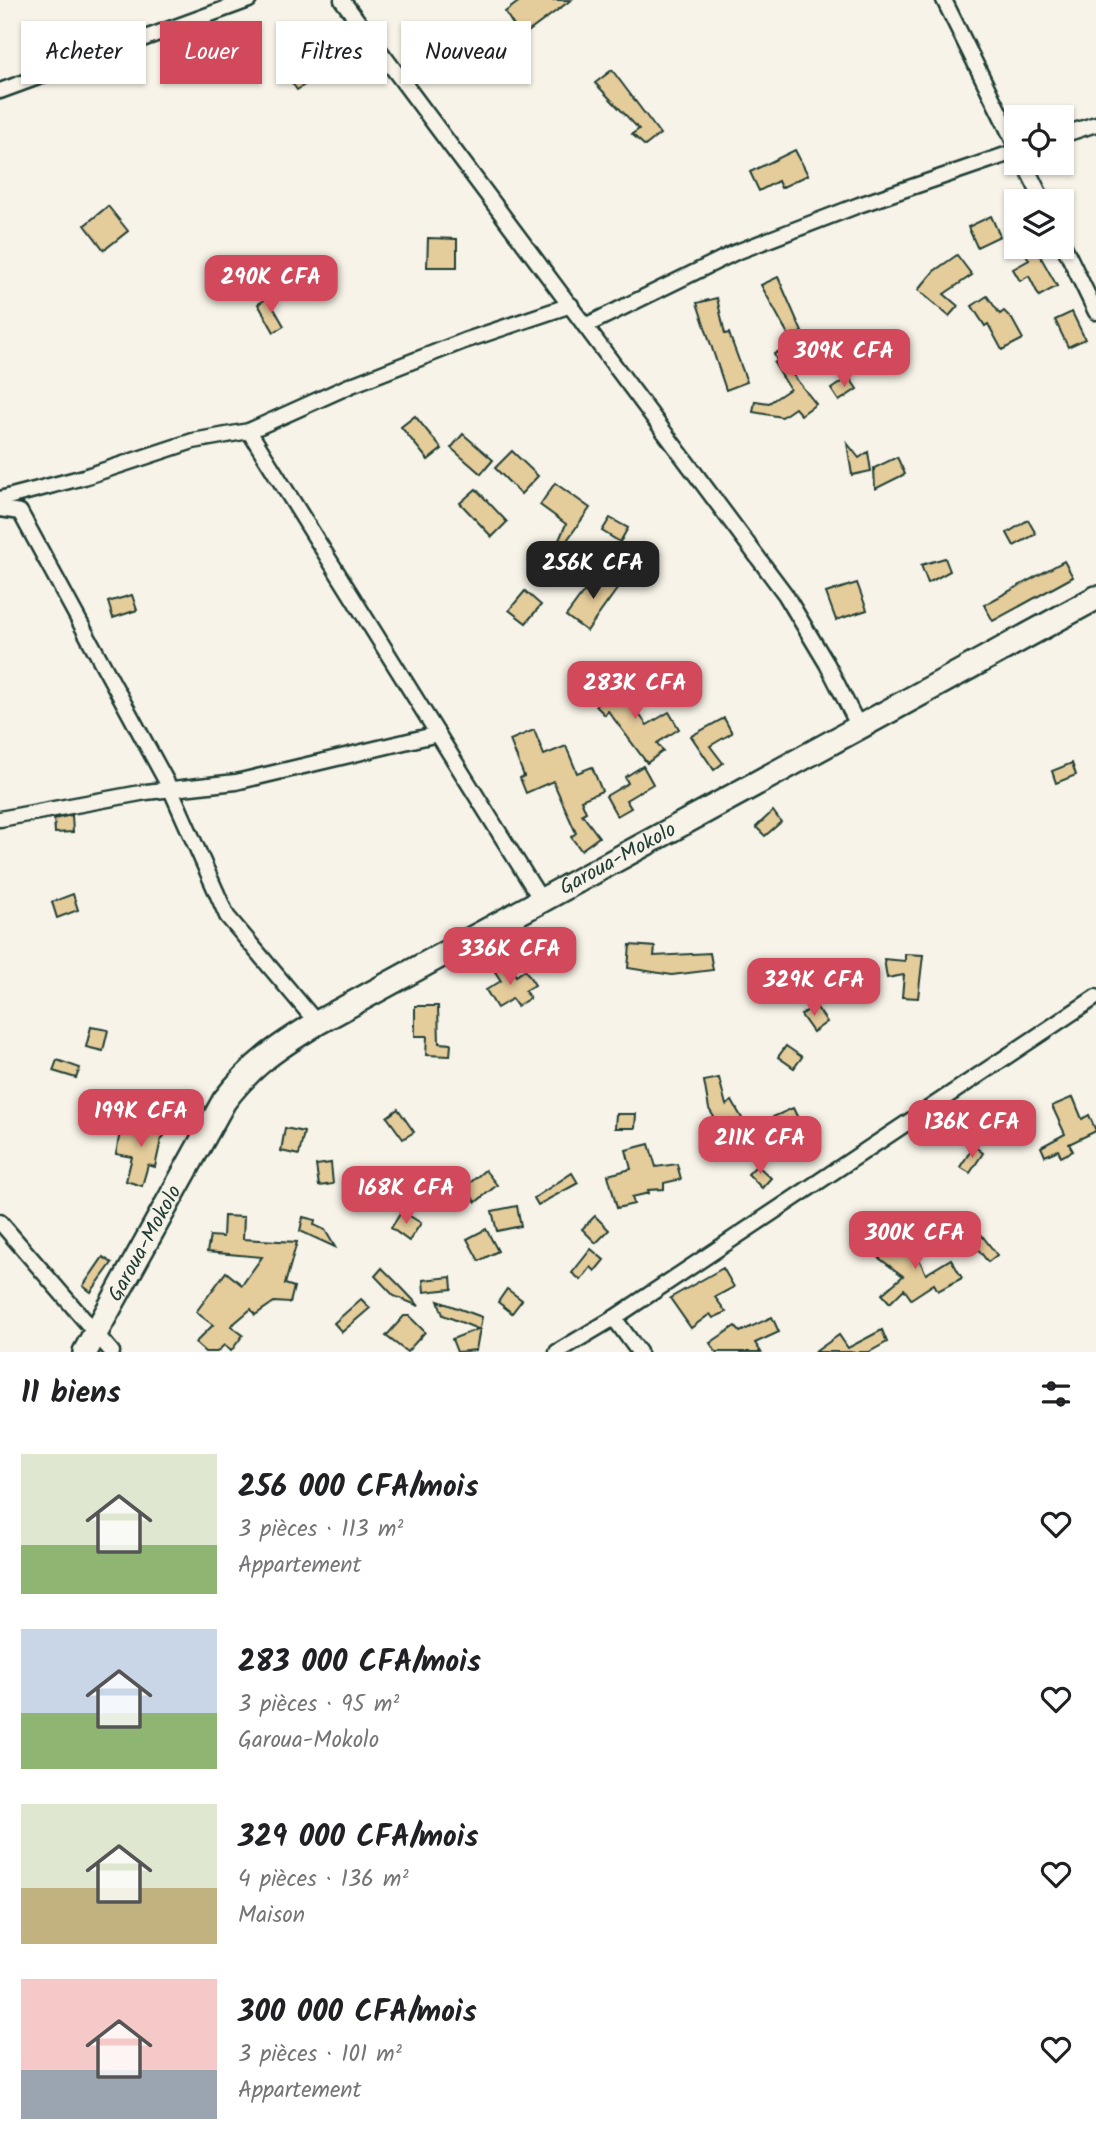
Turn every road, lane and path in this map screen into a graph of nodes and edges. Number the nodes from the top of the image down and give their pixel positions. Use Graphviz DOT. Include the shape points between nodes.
graph roads {
  1 [pos="248,0"];
  2 [pos="342,0"];
  3 [pos="944,0"];
  4 [pos="0,91"];
  5 [pos="1004,122"];
  6 [pos="1096,124"];
  7 [pos="1074,131"];
  8 [pos="1004,154"];
  9 [pos="1070,259"];
  10 [pos="572,305"];
  11 [pos="1096,312"];
  12 [pos="585,326"];
  13 [pos="249,431"];
  14 [pos="0,499"];
  15 [pos="0,509"];
  16 [pos="1096,598"];
  17 [pos="859,727"];
  18 [pos="439,734"];
  19 [pos="171,790"];
  20 [pos="0,819"];
  21 [pos="543,903"];
  22 [pos="1096,997"];
  23 [pos="317,1023"];
  24 [pos="0,1222"];
  25 [pos="614,1318"];
  26 [pos="90,1343"];
  27 [pos="112,1352"];
  28 [pos="557,1352"];
  29 [pos="639,1352"];
  1 -- 4 [label="street"];
  2 -- 10 [label="street"];
  3 -- 5 [label="street"];
  6 -- 7 [label="street"];
  8 -- 12 [label="street" via="734,253"];
  9 -- 11 [label="street"];
  10 -- 12 [label="street"];
  10 -- 13 [label="street" via="464,341"];
  12 -- 17 [label="street" via="785,594"];
  13 -- 14 [label="street" via="194,441"];
  13 -- 18 [label="street"];
  15 -- 19 [label="street" via="20,512"];
  16 -- 17 [label="main road, Garoua-Mokolo"];
  17 -- 21 [label="main road, Garoua-Mokolo"];
  18 -- 19 [label="street" via="249,779"];
  18 -- 21 [label="street"];
  19 -- 20 [label="street"];
  19 -- 23 [label="street" via="227,916"];
  21 -- 23 [label="main road, Garoua-Mokolo"];
  22 -- 25 [label="street"];
  23 -- 26 [label="main road, Garoua-Mokolo" via="256,1063 224,1101"];
  24 -- 26 [label="street"];
  25 -- 28 [label="street"];
  25 -- 29 [label="street"];
  26 -- 27 [label="street"];
}
